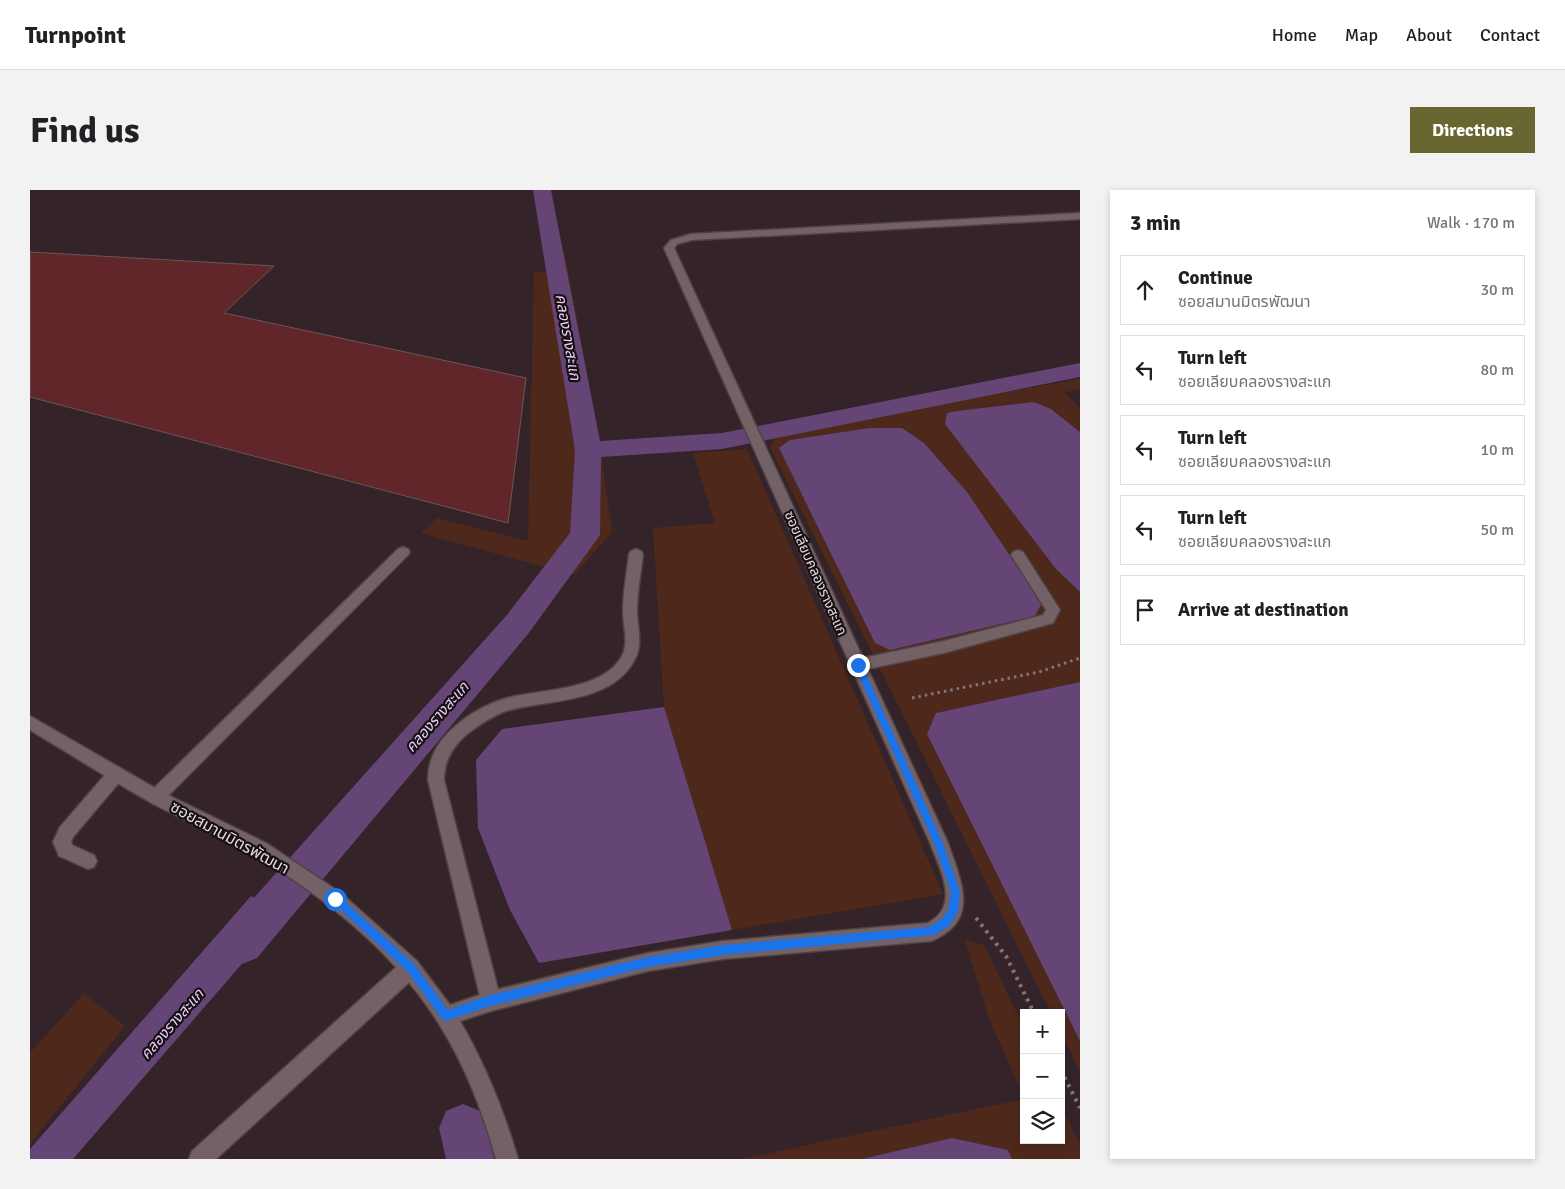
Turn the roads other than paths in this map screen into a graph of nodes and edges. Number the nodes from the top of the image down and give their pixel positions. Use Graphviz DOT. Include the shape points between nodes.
graph roads {
  1 [pos="1080,216"];
  2 [pos="403,552"];
  3 [pos="636,554"];
  4 [pos="1018,555"];
  5 [pos="858,665"];
  6 [pos="30,722"];
  7 [pos="116,774"];
  8 [pos="156,797"];
  9 [pos="88,861"];
  10 [pos="410,968"];
  11 [pos="490,1000"];
  12 [pos="446,1016"];
  13 [pos="200,1159"];
  14 [pos="507,1159"];
  1 -- 5 [label="street, ซอยเลียบคลองรางสะแก" via="691,237 674,242 669,248"];
  2 -- 8 [label="street"];
  3 -- 11 [label="street" via="630,613 632,643 629,657 623,665 602,683 506,704 481,714 452,738 440,757 436,780"];
  4 -- 5 [label="street" via="1053,610 1048,619 944,647"];
  5 -- 11 [label="street, ซอยเลียบคลองรางสะแก" via="939,843 956,892 954,909 946,923 931,932 723,950 648,962"];
  6 -- 7 [label="street, ซอยสมานมิตรพัฒนา"];
  7 -- 8 [label="street, ซอยสมานมิตรพัฒนา"];
  7 -- 9 [label="street" via="66,832 62,842 65,850"];
  8 -- 10 [label="street, ซอยสมานมิตรพัฒนา" via="260,849 335,899"];
  10 -- 12 [label="street, ซอยสมานมิตรพัฒนา"];
  10 -- 13 [label="street"];
  11 -- 12 [label="street"];
  12 -- 14 [label="street, ซอยสมานมิตรพัฒนา" via="466,1051 497,1122"];
}
